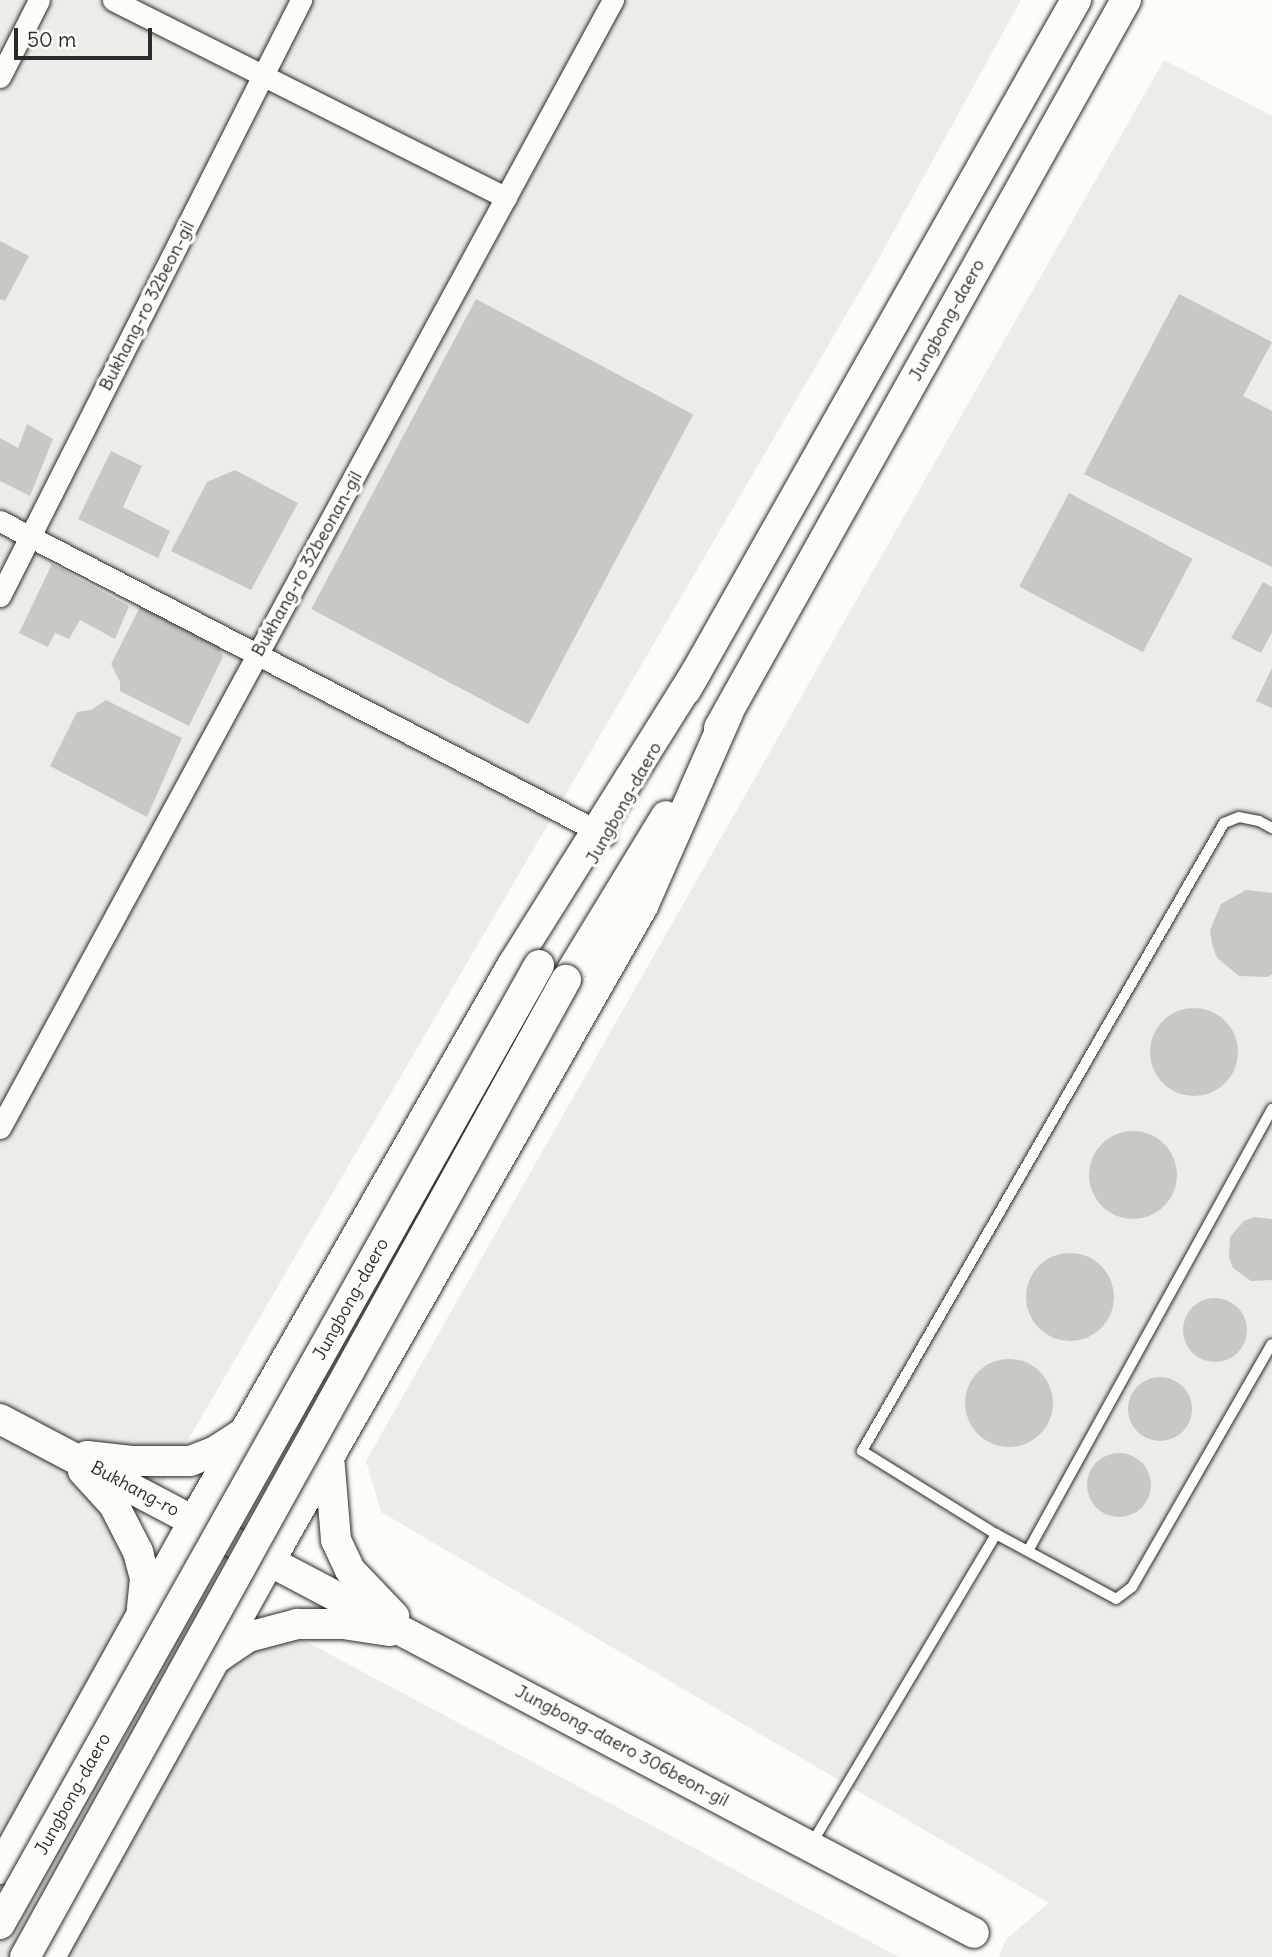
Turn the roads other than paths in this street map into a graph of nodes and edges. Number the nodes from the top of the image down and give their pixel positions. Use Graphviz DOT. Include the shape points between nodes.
graph roads {
  1 [pos="40,0"];
  2 [pos="113,0"];
  3 [pos="301,0"];
  4 [pos="613,0"];
  5 [pos="1076,0"];
  6 [pos="1126,0"];
  7 [pos="263,75"];
  8 [pos="0,77"];
  9 [pos="506,198"];
  10 [pos="0,521"];
  11 [pos="30,536"];
  12 [pos="0,596"];
  13 [pos="258,653"];
  14 [pos="728,713"];
  15 [pos="1272,828"];
  16 [pos="601,833"];
  17 [pos="1272,1109"];
  18 [pos="0,1128"];
  19 [pos="1272,1344"];
  20 [pos="0,1419"];
  21 [pos="245,1432"];
  22 [pos="66,1453"];
  23 [pos="329,1456"];
  24 [pos="194,1520"];
  25 [pos="996,1534"];
  26 [pos="1028,1551"];
  27 [pos="271,1559"];
  28 [pos="141,1616"];
  29 [pos="411,1634"];
  30 [pos="216,1658"];
  31 [pos="810,1846"];
  32 [pos="0,1869"];
  33 [pos="0,1924"];
  34 [pos="974,1933"];
  35 [pos="25,1957"];
  36 [pos="50,1957"];
  1 -- 8 [label="street"];
  2 -- 7 [label="street"];
  3 -- 7 [label="street, Bukhang-ro 32beon-gil"];
  4 -- 9 [label="street, Bukhang-ro 32beonan-gil"];
  5 -- 16 [label="main road, Jungbong-daero"];
  6 -- 14 [label="main road, Jungbong-daero"];
  7 -- 9 [label="street"];
  7 -- 11 [label="street, Bukhang-ro 32beon-gil"];
  9 -- 13 [label="street, Bukhang-ro 32beonan-gil"];
  10 -- 11 [label="street"];
  11 -- 12 [label="street, Bukhang-ro 32beon-gil"];
  11 -- 13 [label="street"];
  13 -- 16 [label="street"];
  13 -- 18 [label="street, Bukhang-ro 32beonan-gil"];
  14 -- 23 [label="main road, Jungbong-daero" via="643,906"];
  14 -- 35 [label="main road, Jungbong-daero, bridge" via="566,980"];
  15 -- 25 [label="lane" via="1239,817 1224,823 862,1451"];
  16 -- 21 [label="main road, Jungbong-daero" via="513,964"];
  16 -- 33 [label="main road, Jungbong-daero, bridge" via="538,965"];
  17 -- 26 [label="lane"];
  19 -- 26 [label="lane" via="1132,1587 1116,1599"];
  20 -- 22 [label="main road, Bukhang-ro"];
  21 -- 22 [label="main road" via="190,1461 132,1461"];
  21 -- 24 [label="main road, Jungbong-daero"];
  22 -- 24 [label="main road, Bukhang-ro"];
  22 -- 28 [label="main road" via="114,1505 138,1552 145,1579"];
  23 -- 27 [label="main road, Jungbong-daero"];
  23 -- 29 [label="main road" via="336,1540 350,1570"];
  24 -- 27 [label="main road, Bukhang-ro"];
  24 -- 28 [label="main road, Jungbong-daero"];
  25 -- 26 [label="lane"];
  25 -- 31 [label="lane"];
  27 -- 29 [label="main road, Jungbong-daero 306beon-gil"];
  27 -- 30 [label="main road, Jungbong-daero"];
  28 -- 32 [label="main road, Jungbong-daero"];
  29 -- 30 [label="main road" via="297,1624 248,1637"];
  29 -- 31 [label="main road, Jungbong-daero 306beon-gil"];
  30 -- 36 [label="main road, Jungbong-daero"];
  31 -- 34 [label="main road, Jungbong-daero 306beon-gil"];
}
